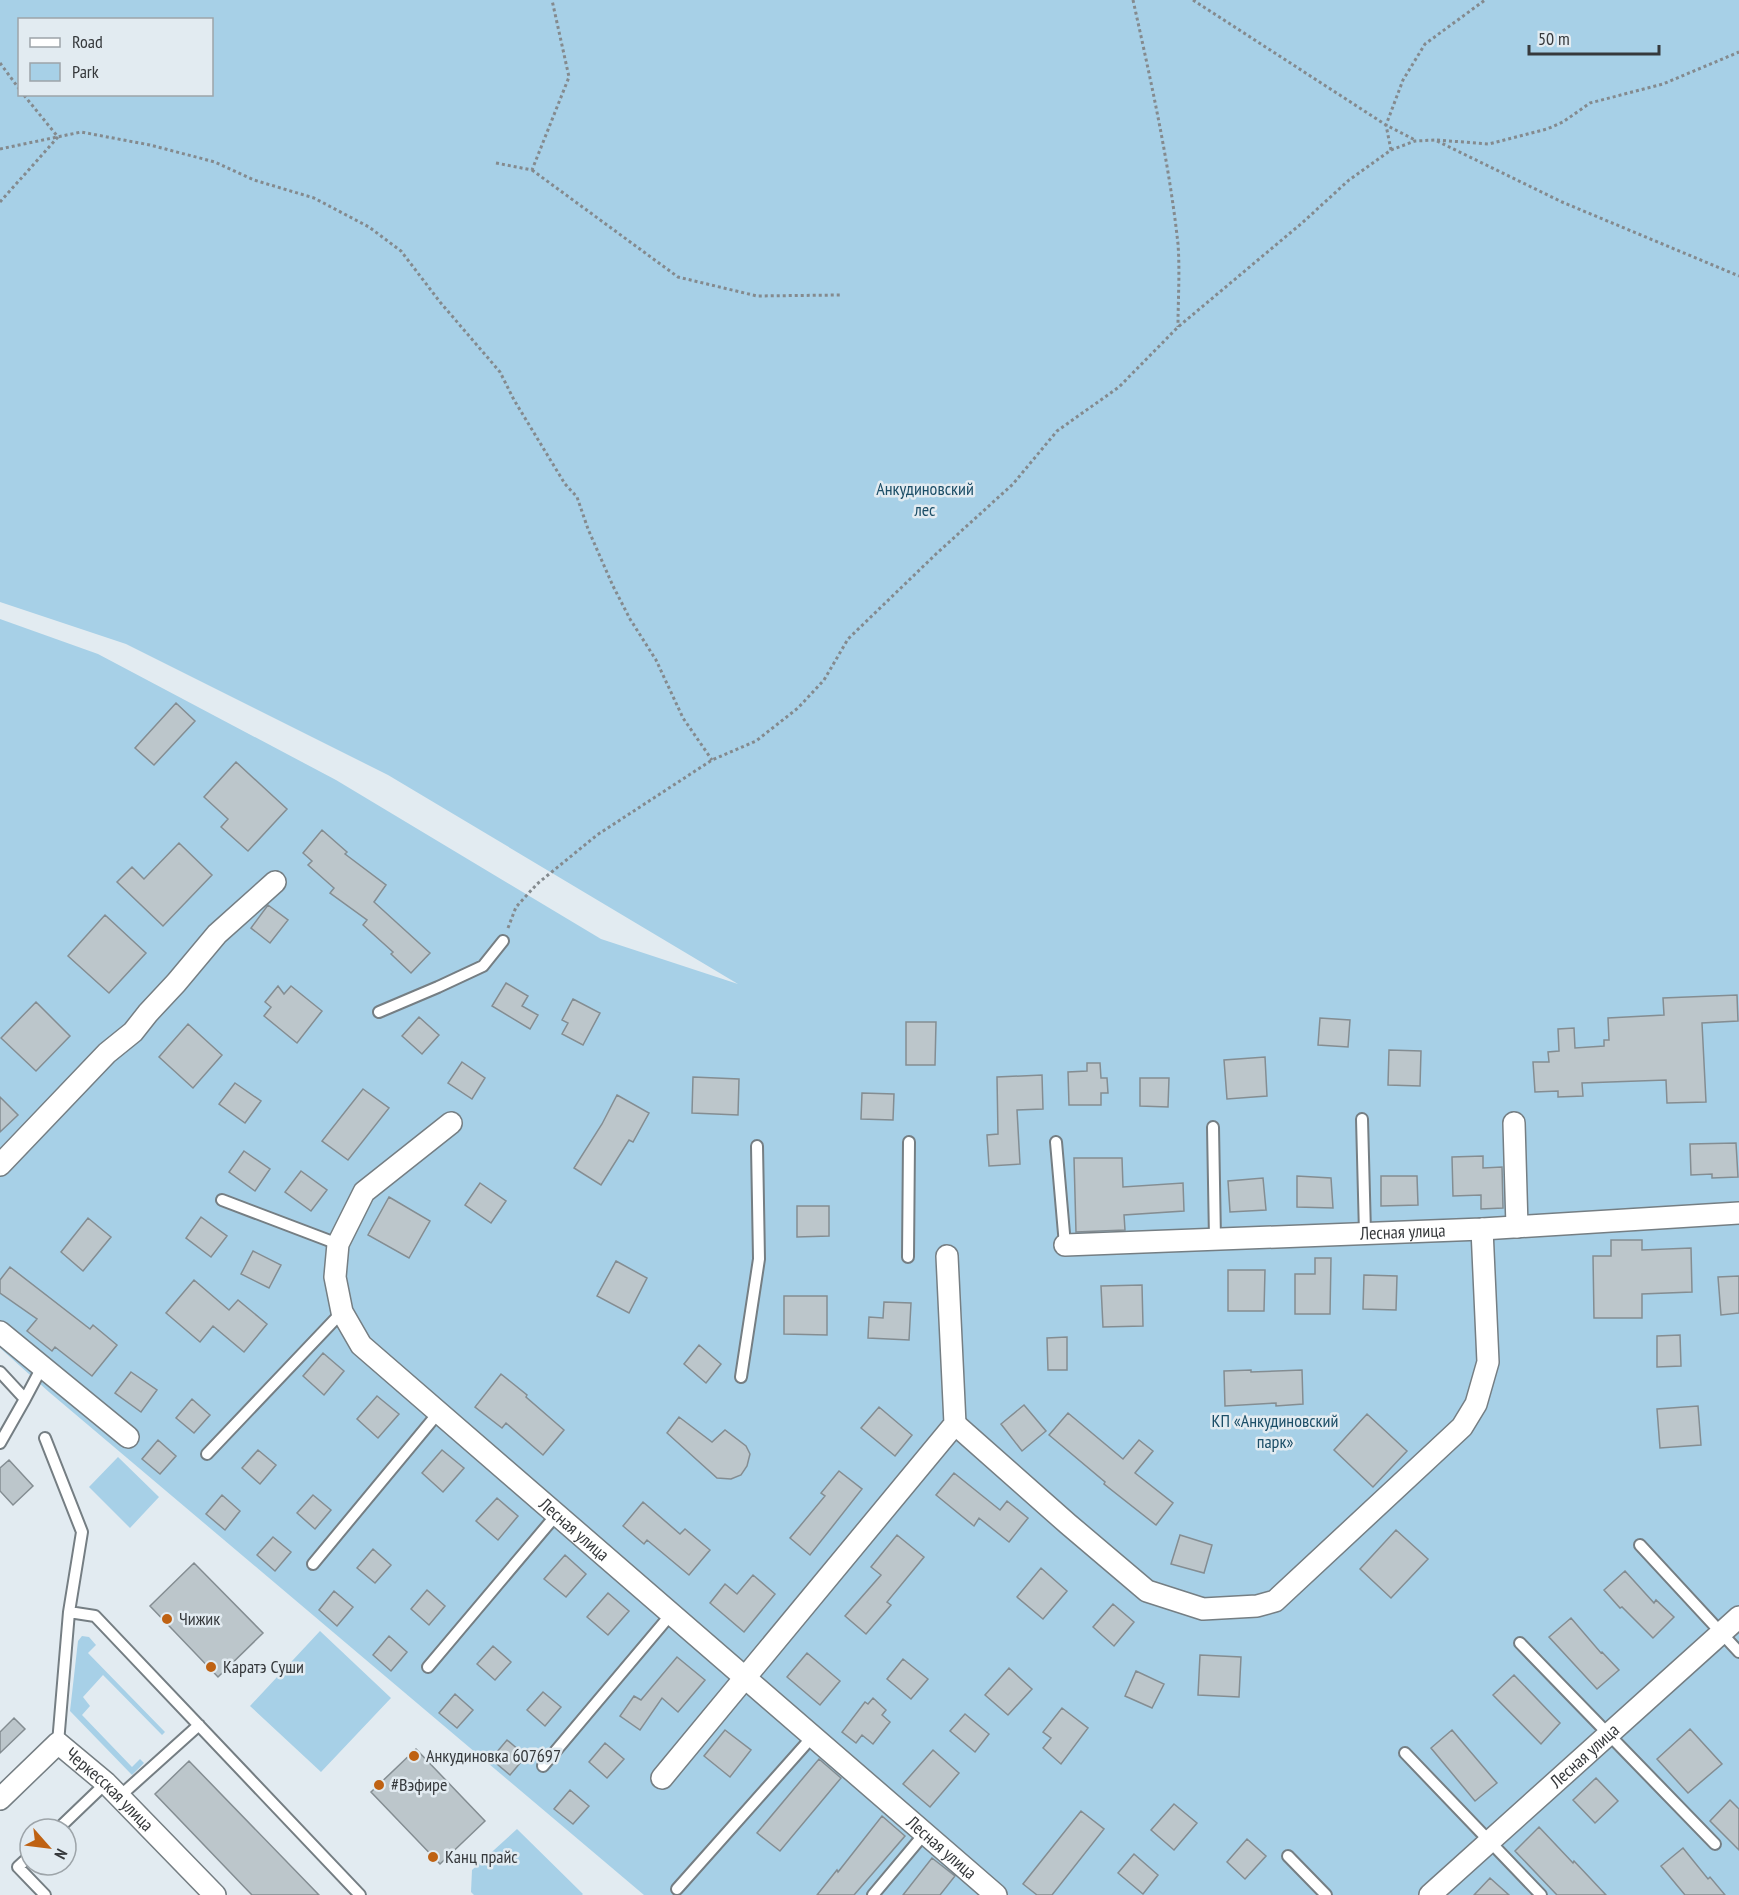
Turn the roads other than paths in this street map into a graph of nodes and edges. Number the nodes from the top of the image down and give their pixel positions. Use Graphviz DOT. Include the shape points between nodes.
graph roads {
  1 [pos="275,882"];
  2 [pos="503,941"];
  3 [pos="379,1012"];
  4 [pos="1362,1119"];
  5 [pos="452,1123"];
  6 [pos="1514,1123"];
  7 [pos="1213,1127"];
  8 [pos="909,1142"];
  9 [pos="1056,1142"];
  10 [pos="757,1146"];
  11 [pos="0,1165"];
  12 [pos="222,1200"];
  13 [pos="1739,1213"];
  14 [pos="1517,1227"];
  15 [pos="1482,1229"];
  16 [pos="1365,1233"];
  17 [pos="1215,1239"];
  18 [pos="338,1244"];
  19 [pos="1065,1245"];
  20 [pos="947,1256"];
  21 [pos="908,1257"];
  22 [pos="342,1312"];
  23 [pos="0,1332"];
  24 [pos="42,1367"];
  25 [pos="0,1372"];
  26 [pos="741,1377"];
  27 [pos="25,1399"];
  28 [pos="439,1412"];
  29 [pos="956,1424"];
  30 [pos="128,1437"];
  31 [pos="45,1438"];
  32 [pos="0,1443"];
  33 [pos="207,1454"];
  34 [pos="557,1514"];
  35 [pos="1640,1545"];
  36 [pos="313,1564"];
  37 [pos="69,1612"];
  38 [pos="672,1613"];
  39 [pos="1739,1617"];
  40 [pos="1721,1633"];
  41 [pos="1520,1643"];
  42 [pos="1739,1652"];
  43 [pos="428,1667"];
  44 [pos="745,1676"];
  45 [pos="199,1725"];
  46 [pos="1608,1734"];
  47 [pos="813,1736"];
  48 [pos="58,1743"];
  49 [pos="1405,1753"];
  50 [pos="543,1766"];
  51 [pos="662,1778"];
  52 [pos="113,1790"];
  53 [pos="0,1799"];
  54 [pos="75,1817"];
  55 [pos="926,1833"];
  56 [pos="1490,1841"];
  57 [pos="1715,1844"];
  58 [pos="1288,1856"];
  59 [pos="28,1877"];
  60 [pos="677,1889"];
  61 [pos="45,1895"];
  62 [pos="215,1895"];
  63 [pos="360,1895"];
  64 [pos="873,1895"];
  65 [pos="996,1895"];
  66 [pos="1326,1895"];
  67 [pos="1430,1895"];
  68 [pos="1541,1895"];
  1 -- 11 [label="street" via="217,934 133,1032 107,1053"];
  2 -- 3 [label="lane" via="483,966"];
  4 -- 16 [label="lane"];
  5 -- 18 [label="street, Лесная улица" via="364,1192"];
  6 -- 14 [label="street"];
  7 -- 17 [label="lane"];
  8 -- 21 [label="lane"];
  9 -- 19 [label="lane"];
  10 -- 26 [label="lane" via="759,1259"];
  12 -- 18 [label="lane"];
  13 -- 14 [label="street, Лесная улица"];
  14 -- 15 [label="street, Лесная улица"];
  15 -- 16 [label="street, Лесная улица"];
  15 -- 29 [label="street" via="1488,1362 1476,1404 1462,1427 1275,1601 1203,1609 1147,1591"];
  16 -- 17 [label="street, Лесная улица"];
  17 -- 19 [label="street, Лесная улица"];
  18 -- 22 [label="street, Лесная улица" via="335,1277"];
  20 -- 29 [label="street"];
  22 -- 28 [label="street, Лесная улица" via="362,1345"];
  22 -- 33 [label="lane"];
  23 -- 24 [label="street"];
  24 -- 27 [label="lane"];
  24 -- 30 [label="street"];
  25 -- 27 [label="lane"];
  27 -- 32 [label="lane"];
  28 -- 34 [label="street, Лесная улица"];
  28 -- 36 [label="lane"];
  29 -- 44 [label="street"];
  31 -- 37 [label="lane" via="82,1532"];
  34 -- 38 [label="street, Лесная улица"];
  34 -- 43 [label="lane"];
  35 -- 40 [label="lane"];
  37 -- 45 [label="lane" via="95,1616"];
  37 -- 48 [label="lane"];
  38 -- 44 [label="street, Лесная улица"];
  38 -- 50 [label="lane"];
  39 -- 40 [label="street, Лесная улица"];
  40 -- 42 [label="lane"];
  40 -- 46 [label="street, Лесная улица"];
  41 -- 46 [label="lane"];
  44 -- 47 [label="street, Лесная улица"];
  44 -- 51 [label="street"];
  45 -- 52 [label="lane"];
  45 -- 63 [label="lane"];
  46 -- 56 [label="street, Лесная улица"];
  46 -- 57 [label="lane"];
  47 -- 55 [label="street, Лесная улица"];
  47 -- 60 [label="lane"];
  48 -- 52 [label="street, Черкесская улица"];
  48 -- 53 [label="street, Черкесская улица"];
  49 -- 56 [label="lane"];
  52 -- 54 [label="lane"];
  52 -- 62 [label="street, Черкесская улица"];
  55 -- 64 [label="lane"];
  55 -- 65 [label="street, Лесная улица"];
  56 -- 67 [label="street, Лесная улица"];
  56 -- 68 [label="lane"];
  58 -- 66 [label="lane"];
  59 -- 61 [label="lane"];
}
